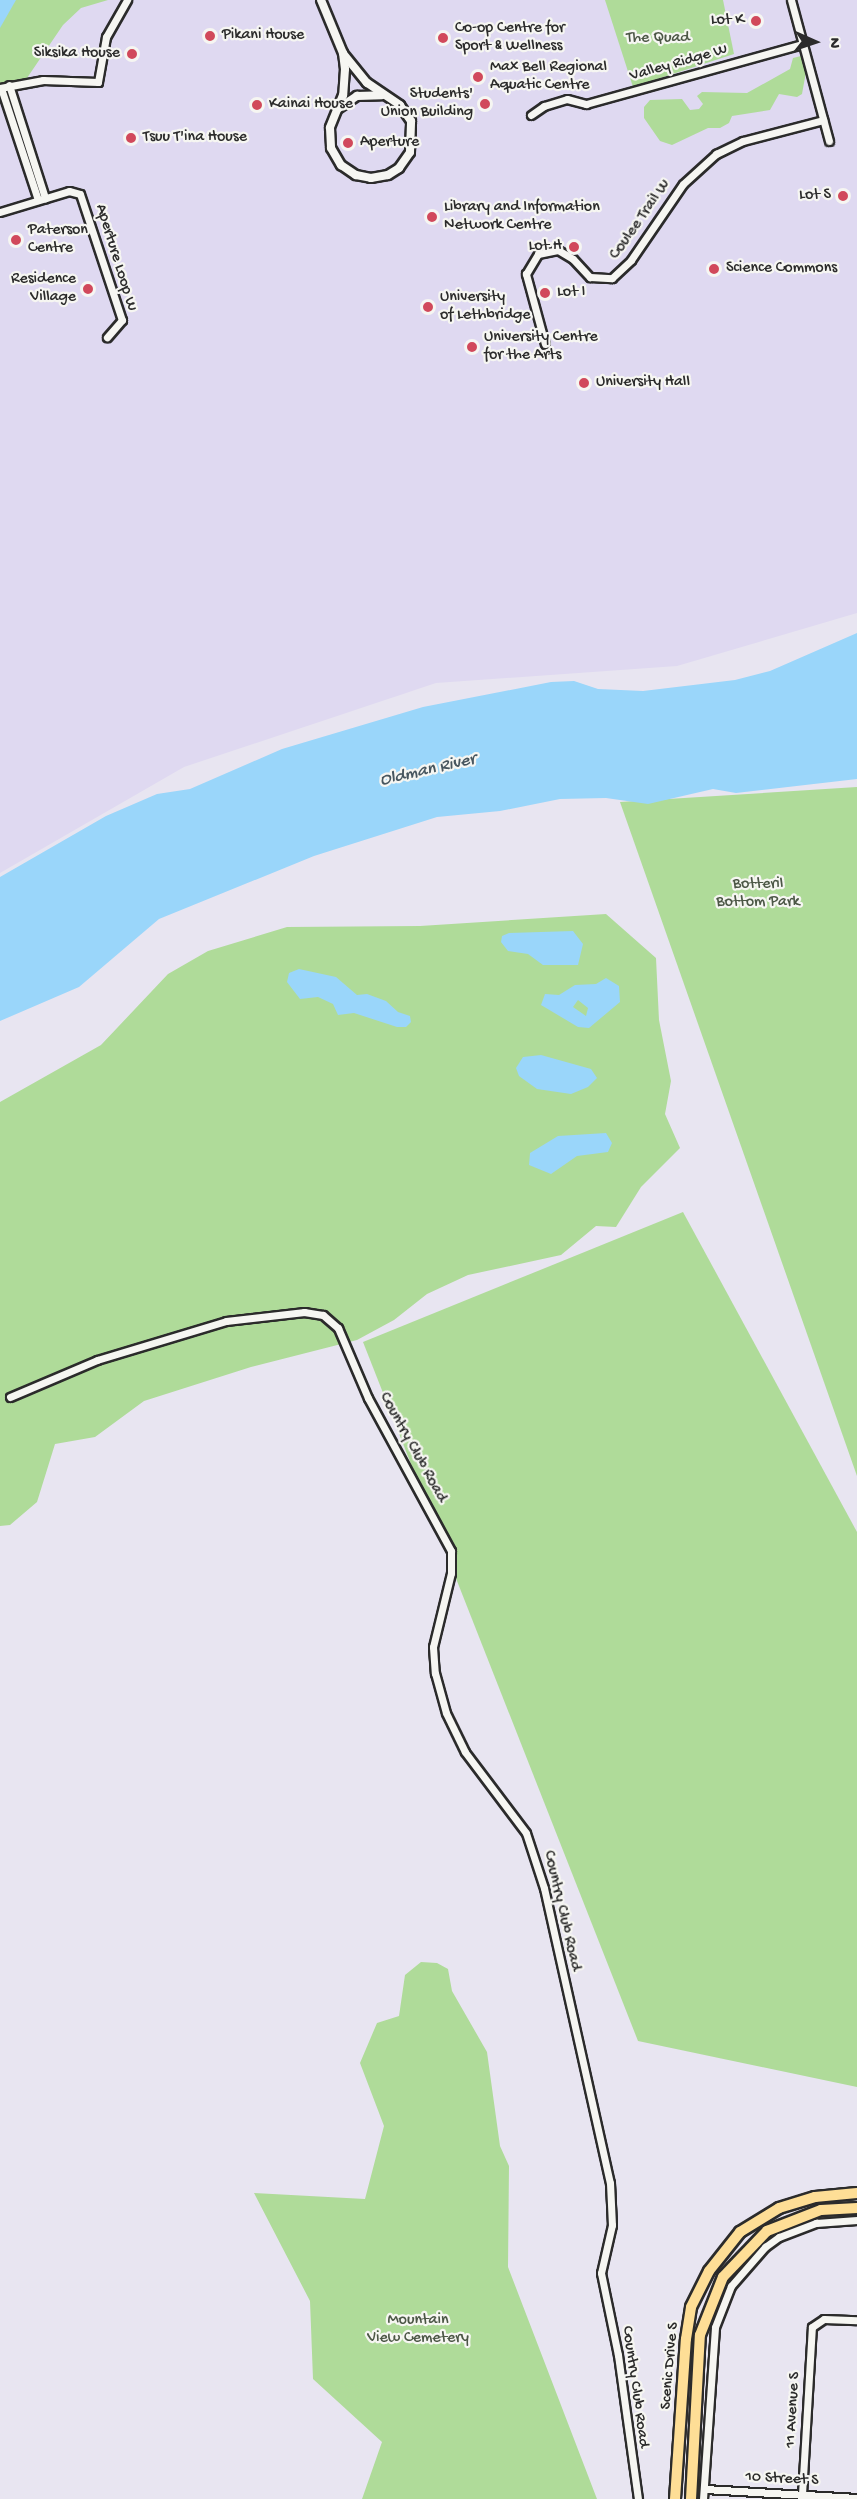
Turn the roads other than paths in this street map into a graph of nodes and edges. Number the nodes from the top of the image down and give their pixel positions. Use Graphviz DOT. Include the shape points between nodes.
graph roads {
  1 [pos="127,0"];
  2 [pos="321,0"];
  3 [pos="790,0"];
  4 [pos="803,44"];
  5 [pos="343,53"];
  6 [pos="9,85"];
  7 [pos="0,88"];
  8 [pos="385,96"];
  9 [pos="531,115"];
  10 [pos="333,118"];
  11 [pos="823,120"];
  12 [pos="829,141"];
  13 [pos="42,199"];
  14 [pos="0,212"];
  15 [pos="107,337"];
  16 [pos="545,344"];
  17 [pos="10,1397"];
  18 [pos="857,2193"];
  19 [pos="857,2208"];
  20 [pos="857,2220"];
  21 [pos="857,2320"];
  22 [pos="705,2489"];
  23 [pos="802,2494"];
  24 [pos="848,2498"];
  25 [pos="857,2498"];
  26 [pos="638,2499"];
  27 [pos="675,2499"];
  28 [pos="691,2499"];
  29 [pos="703,2499"];
  1 -- 6 [label="street" via="106,38 98,81 43,80"];
  2 -- 5 [label="street"];
  3 -- 4 [label="street"];
  4 -- 9 [label="street, Valley Ridge W" via="586,104 567,99"];
  4 -- 11 [label="street"];
  5 -- 8 [label="street" via="359,75"];
  5 -- 10 [label="street" via="345,82"];
  6 -- 7 [label="street"];
  6 -- 13 [label="street"];
  7 -- 13 [label="street"];
  8 -- 10 [label="street" via="357,96"];
  8 -- 10 [label="street" via="408,114 413,134 405,162 388,175 363,178 341,165 331,148"];
  11 -- 12 [label="street"];
  11 -- 16 [label="street, Coulee Trail W" via="743,141 711,157 683,184 630,260 612,279 590,277 558,250 538,254 526,274"];
  13 -- 14 [label="street, Aperture Loop W"];
  13 -- 15 [label="street, Aperture Loop W" via="69,191 82,198 122,320"];
  17 -- 26 [label="street, Country Club Road" via="97,1360 226,1321 304,1312 323,1315 338,1328 368,1398 451,1551 451,1574 434,1647 435,1673 446,1713 465,1752 526,1833 544,1888 576,2045 610,2183 612,2225 601,2273 618,2355"];
  18 -- 27 [label="main road, Scenic Drive S" via="815,2197 779,2208 740,2232 709,2271 691,2307"];
  19 -- 28 [label="main road, Scenic Drive S" via="821,2210 767,2231 723,2277 700,2335"];
  20 -- 22 [label="street" via="816,2223 780,2237 765,2247 731,2286 715,2327"];
  21 -- 23 [label="street, 11 Avenue S" via="824,2319 812,2327"];
  22 -- 23 [label="street, 10 Street S"];
  22 -- 29 [label="street"];
  23 -- 24 [label="street, 10 Street S"];
  24 -- 25 [label="street, 10 Street S"];
}
